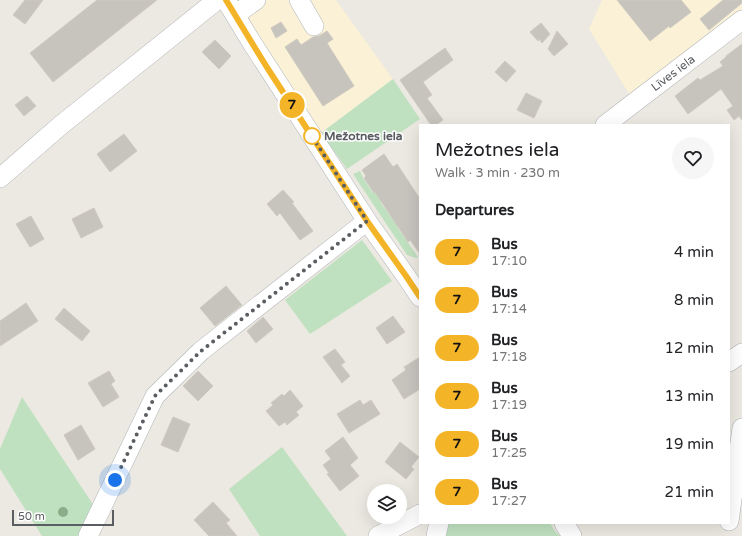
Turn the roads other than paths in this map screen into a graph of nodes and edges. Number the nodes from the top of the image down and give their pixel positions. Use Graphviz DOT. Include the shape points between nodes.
graph roads {
  1 [pos="217,0"];
  2 [pos="256,0"];
  3 [pos="299,0"];
  4 [pos="231,8"];
  5 [pos="742,20"];
  6 [pos="314,26"];
  7 [pos="606,124"];
  8 [pos="0,178"];
  9 [pos="367,221"];
  10 [pos="413,271"];
  11 [pos="419,293"];
  12 [pos="742,353"];
  13 [pos="730,361"];
  14 [pos="742,428"];
  15 [pos="419,515"];
  16 [pos="730,515"];
  17 [pos="439,524"];
  18 [pos="565,524"];
  19 [pos="729,524"];
  20 [pos="88,536"];
  21 [pos="378,536"];
  22 [pos="436,536"];
  23 [pos="572,536"];
  24 [pos="727,536"];
  1 -- 8 [label="street" via="61,125"];
  2 -- 4 [label="street"];
  3 -- 6 [label="street"];
  4 -- 9 [label="street"];
  5 -- 7 [label="street, Līves iela"];
  9 -- 10 [label="street"];
  9 -- 20 [label="street" via="201,351 155,396"];
  10 -- 11 [label="street"];
  12 -- 13 [label="street"];
  14 -- 16 [label="street"];
  15 -- 21 [label="street"];
  17 -- 22 [label="street"];
  18 -- 23 [label="street"];
  19 -- 24 [label="street"];
}
